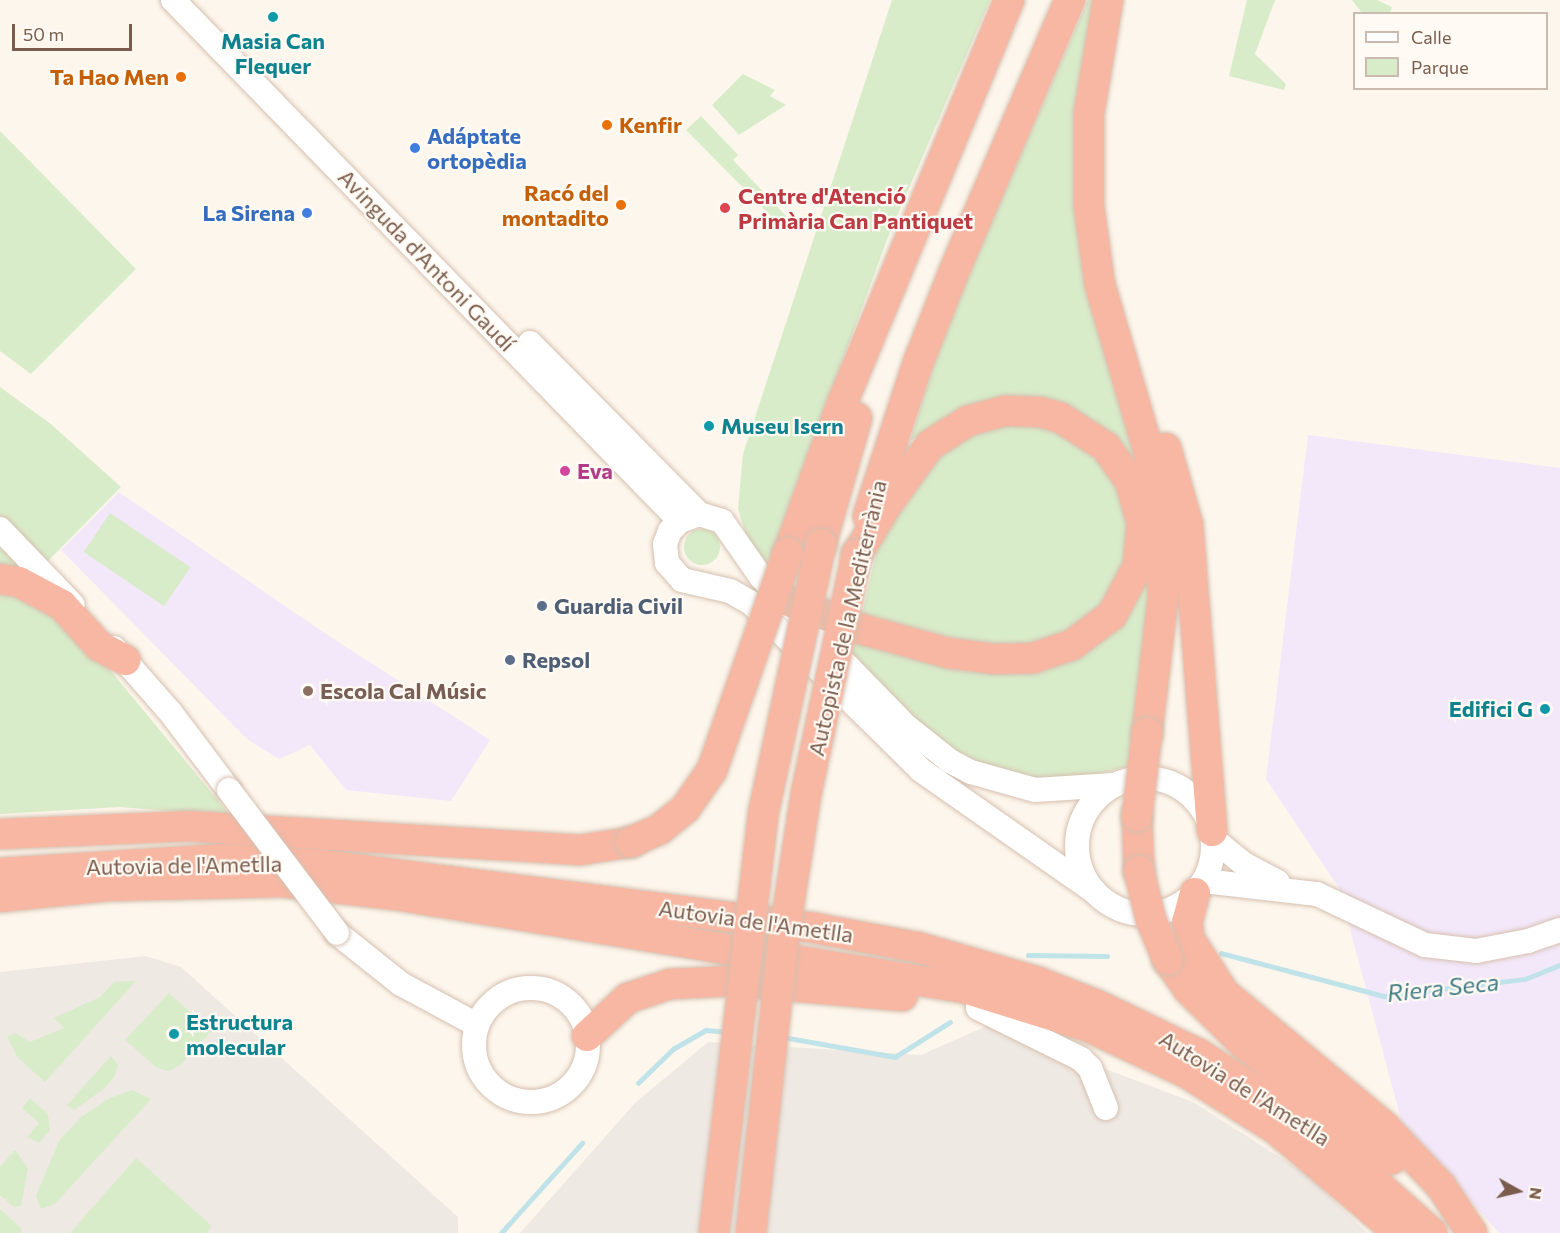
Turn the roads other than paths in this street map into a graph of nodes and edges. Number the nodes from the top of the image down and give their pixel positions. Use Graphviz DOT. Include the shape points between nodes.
graph roads {
  1 [pos="173,0"];
  2 [pos="192,0"];
  3 [pos="1009,0"];
  4 [pos="1024,0"];
  5 [pos="1070,0"];
  6 [pos="1108,0"];
  7 [pos="1112,328"];
  8 [pos="689,518"];
  9 [pos="0,529"];
  10 [pos="735,544"];
  11 [pos="857,554"];
  12 [pos="0,579"];
  13 [pos="711,585"];
  14 [pos="786,600"];
  15 [pos="125,660"];
  16 [pos="1114,785"];
  17 [pos="5,831"];
  18 [pos="1212,835"];
  19 [pos="0,873"];
  20 [pos="1199,887"];
  21 [pos="1301,891"];
  22 [pos="1095,892"];
  23 [pos="0,897"];
  24 [pos="1560,930"];
  25 [pos="978,1008"];
  26 [pos="477,1025"];
  27 [pos="587,1036"];
  28 [pos="1187,1073"];
  29 [pos="1106,1108"];
  30 [pos="714,1233"];
  31 [pos="751,1233"];
  32 [pos="1399,1233"];
  33 [pos="1432,1233"];
  34 [pos="1472,1233"];
  1 -- 8 [label="street, Avinguda d'Antoni Gaudí"];
  2 -- 8 [label="street, Avinguda d'Antoni Gaudí"];
  3 -- 17 [label="highway, bridge" via="843,401 712,770 685,809 660,829 631,842 580,850 187,826"];
  4 -- 30 [label="highway, Autopista de la Mediterrània, bridge" via="884,343 849,444 822,544 764,810"];
  5 -- 11 [label="highway, Autopista de la Mediterrània" via="918,363"];
  6 -- 7 [label="highway" via="1093,76 1088,170 1094,250"];
  7 -- 18 [label="highway" via="1140,382 1169,458 1188,525"];
  7 -- 34 [label="highway, bridge" via="1148,449 1162,523 1163,599 1137,816 1137,850 1148,912 1168,960 1188,988 1245,1045 1385,1152"];
  8 -- 10 [label="street" via="722,522"];
  8 -- 13 [label="street" via="665,544 667,563 682,580"];
  9 -- 15 [label="street"];
  10 -- 13 [label="street" via="733,565"];
  10 -- 14 [label="street"];
  11 -- 14 [label="highway" via="930,445 968,421 1005,411 1061,418 1106,447 1130,480 1142,523 1138,566 1112,615 1071,645 1034,658 994,659 948,653 861,628"];
  11 -- 31 [label="highway, Autopista de la Mediterrània, bridge" via="806,794 784,936"];
  12 -- 15 [label="highway" via="20,582 62,605 99,646"];
  13 -- 22 [label="street" via="751,603 921,770"];
  14 -- 16 [label="street" via="901,721 950,761 980,776 1035,790"];
  15 -- 26 [label="street, bridge" via="337,933 401,984"];
  16 -- 18 [label="street" via="1138,778 1174,784 1194,799"];
  16 -- 22 [label="street" via="1087,811 1078,834 1082,871"];
  18 -- 20 [label="street" via="1212,861"];
  18 -- 21 [label="street" via="1267,878"];
  19 -- 33 [label="highway, Autovia de l'Ametlla" via="224,859 324,865 803,927 917,947 1038,982 1156,1031 1199,1054 1324,1136"];
  20 -- 21 [label="street"];
  20 -- 22 [label="street" via="1179,906 1149,915 1119,909"];
  20 -- 34 [label="highway" via="1187,922 1190,940 1224,993 1384,1126 1441,1186"];
  21 -- 24 [label="street" via="1345,904 1425,945 1476,951"];
  23 -- 28 [label="highway, Autovia de l'Ametlla" via="207,881 283,882 396,895 964,988 1089,1027"];
  25 -- 27 [label="highway" via="810,985 703,981 670,984 628,998"];
  25 -- 28 [label="highway"];
  25 -- 29 [label="street" via="1081,1059 1090,1068"];
  26 -- 27 [label="street" via="497,999 512,991 536,989 560,996 573,1006"];
  26 -- 27 [label="street" via="473,1048 478,1070 492,1089 527,1103 555,1097 577,1079 588,1052"];
  28 -- 32 [label="highway, Autovia de l'Ametlla" via="1277,1130"];
}
